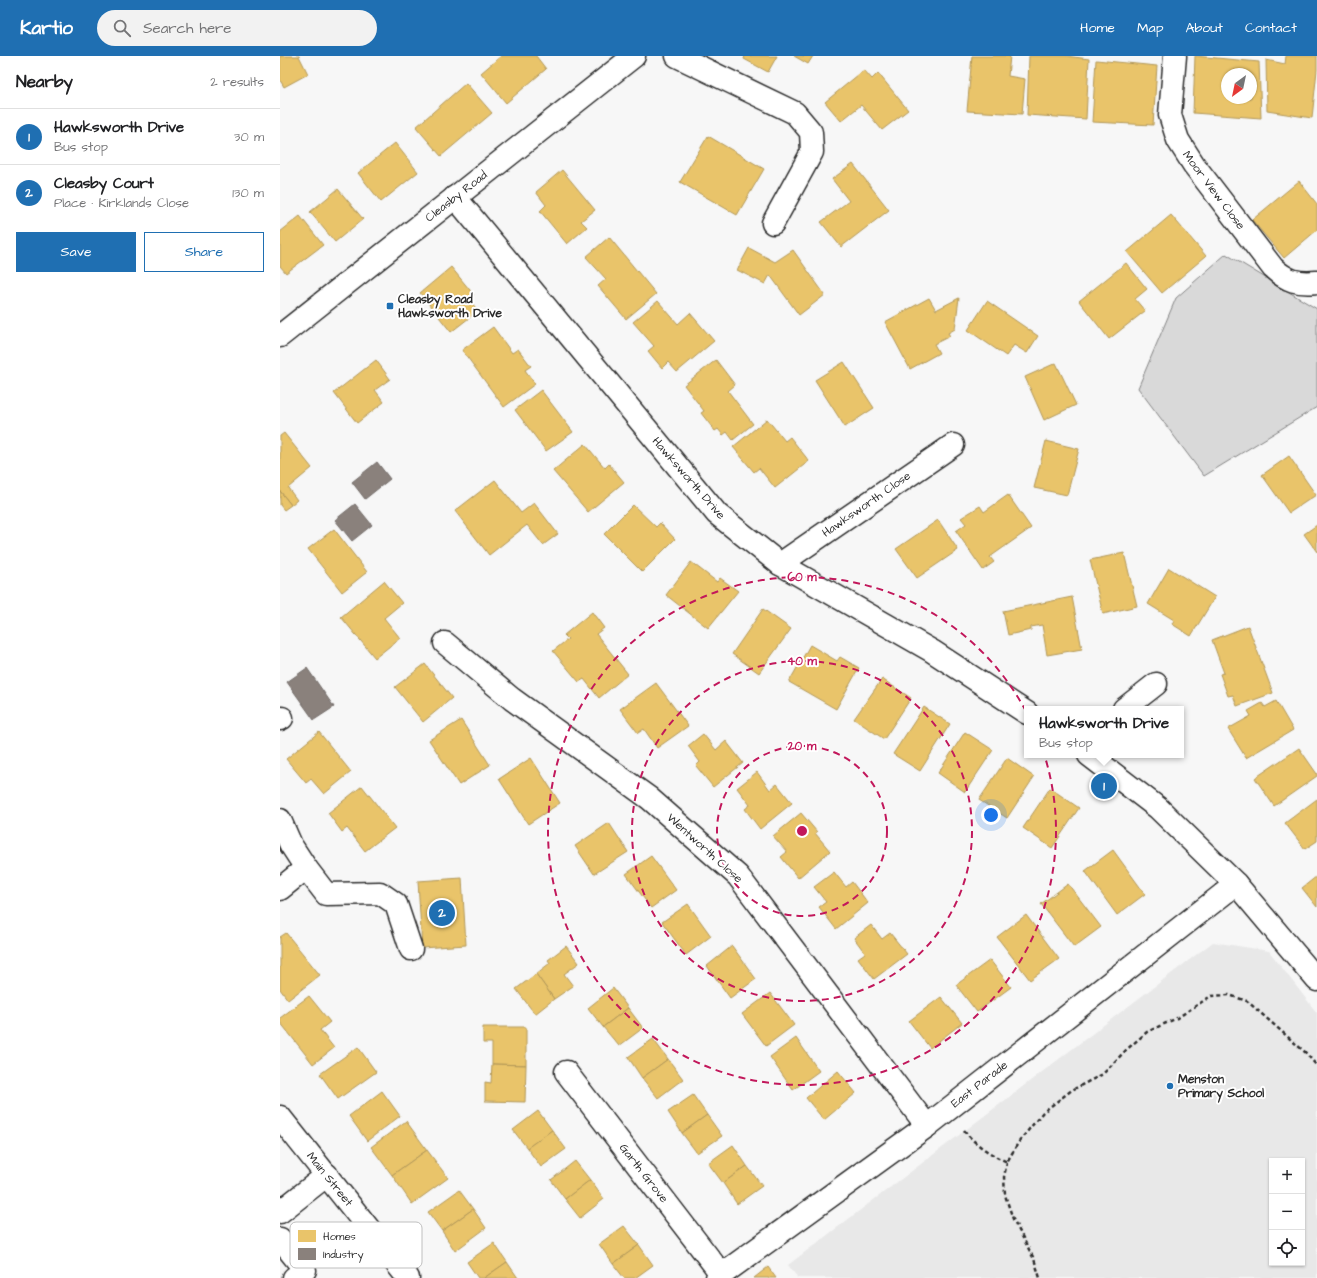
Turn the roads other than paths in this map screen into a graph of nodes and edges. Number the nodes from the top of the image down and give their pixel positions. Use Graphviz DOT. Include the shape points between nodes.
graph roads {
  1 [pos="634,56"];
  2 [pos="677,56"];
  3 [pos="1175,56"];
  4 [pos="455,197"];
  5 [pos="773,223"];
  6 [pos="1317,282"];
  7 [pos="280,336"];
  8 [pos="953,444"];
  9 [pos="780,564"];
  10 [pos="445,642"];
  11 [pos="1156,684"];
  12 [pos="1128,706"];
  13 [pos="1024,711"];
  14 [pos="1093,758"];
  15 [pos="280,820"];
  16 [pos="306,868"];
  17 [pos="1236,884"];
  18 [pos="280,889"];
  19 [pos="410,949"];
  20 [pos="1317,980"];
  21 [pos="566,1072"];
  22 [pos="280,1117"];
  23 [pos="927,1126"];
  24 [pos="327,1175"];
  25 [pos="280,1212"];
  26 [pos="364,1222"];
  27 [pos="280,1239"];
  28 [pos="290,1251"];
  29 [pos="303,1268"];
  30 [pos="400,1268"];
  31 [pos="720,1276"];
  32 [pos="294,1278"];
  33 [pos="408,1278"];
  1 -- 4 [label="street, Cleasby Road"];
  2 -- 5 [label="street" via="795,113 811,132 812,152"];
  3 -- 6 [label="street, Moor View Close" via="1170,115 1178,140 1194,165 1273,268 1294,282"];
  4 -- 7 [label="street, Cleasby Road"];
  4 -- 9 [label="street, Hawksworth Drive" via="717,514"];
  8 -- 9 [label="street, Hawksworth Close"];
  9 -- 13 [label="street, Hawksworth Drive" via="932,651"];
  10 -- 23 [label="street, Wentworth Close" via="512,699 649,798 738,876"];
  11 -- 12 [label="street"];
  14 -- 17 [label="street" via="1158,808"];
  15 -- 16 [label="street" via="291,846"];
  16 -- 18 [label="street"];
  16 -- 19 [label="street" via="326,894 380,893 396,904"];
  17 -- 20 [label="street"];
  17 -- 23 [label="street, East Parade"];
  21 -- 31 [label="street, Garth Grove"];
  22 -- 24 [label="street, Main Street"];
  23 -- 31 [label="street, East Parade"];
  24 -- 25 [label="street"];
  24 -- 26 [label="street, Main Street"];
  27 -- 28 [label="street"];
  29 -- 32 [label="street" via="305,1270"];
  30 -- 33 [label="street, Main Street"];
}
